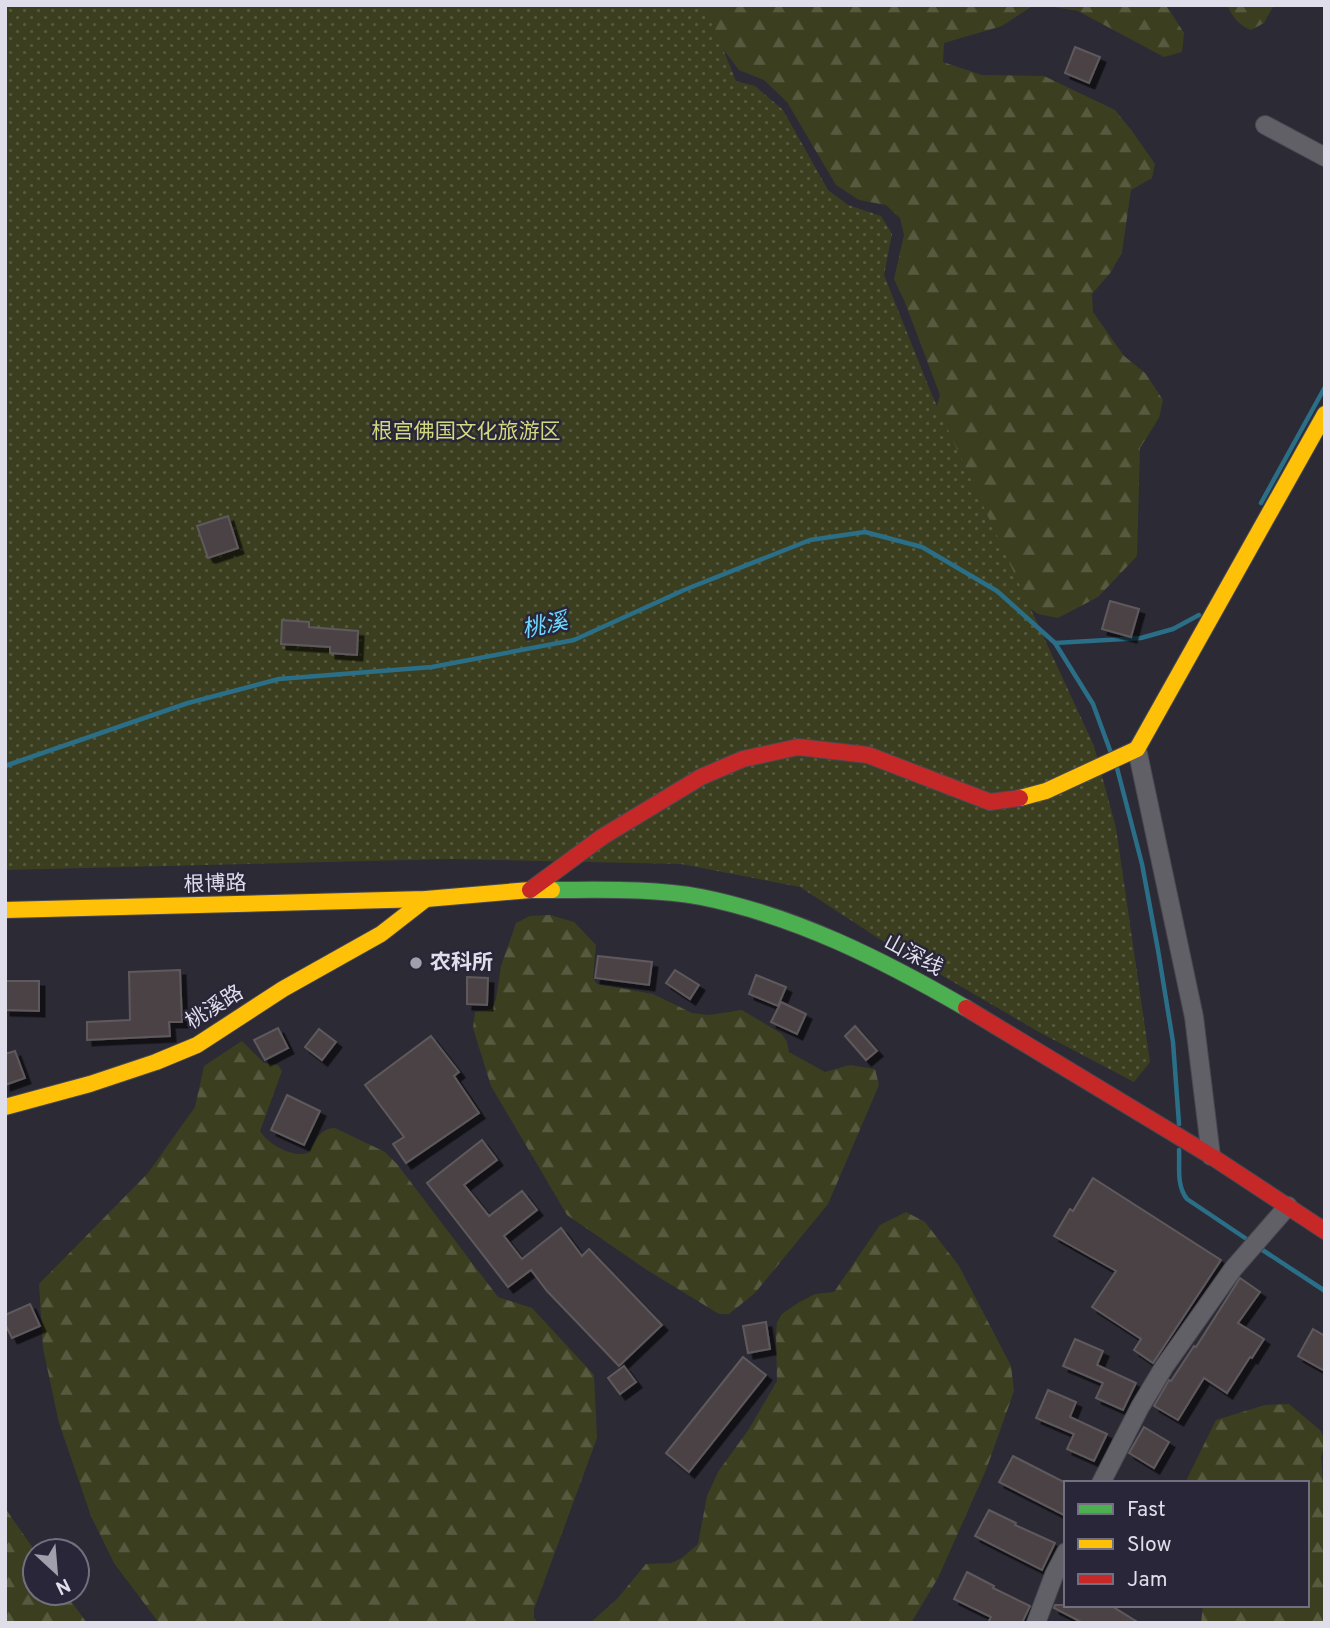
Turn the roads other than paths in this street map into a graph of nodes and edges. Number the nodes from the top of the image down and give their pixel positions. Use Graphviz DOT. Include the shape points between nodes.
graph roads {
  1 [pos="1265,125"];
  2 [pos="1325,157"];
  3 [pos="1325,414"];
  4 [pos="1137,749"];
  5 [pos="530,890"];
  6 [pos="426,900"];
  7 [pos="5,910"];
  8 [pos="5,1107"];
  9 [pos="1211,1156"];
  10 [pos="1288,1206"];
  11 [pos="1325,1231"];
  12 [pos="1102,1481"];
  13 [pos="1064,1556"];
  14 [pos="1036,1623"];
  1 -- 2 [label="street"];
  3 -- 4 [label="main road"];
  4 -- 5 [label="main road" via="1046,791 990,802 868,755 798,747 743,758 701,777 602,836"];
  4 -- 9 [label="street" via="1194,1017"];
  5 -- 6 [label="main road, 山深线"];
  5 -- 9 [label="main road, 山深线" via="632,890 700,897 766,914 839,941 963,1006"];
  6 -- 7 [label="main road, 根博路"];
  6 -- 8 [label="main road, 桃溪路" via="381,934 283,989 197,1045 90,1084"];
  9 -- 10 [label="main road, 山深线"];
  10 -- 11 [label="main road, 山深线"];
  10 -- 12 [label="street" via="1233,1269 1164,1367"];
  13 -- 14 [label="street"];
}
